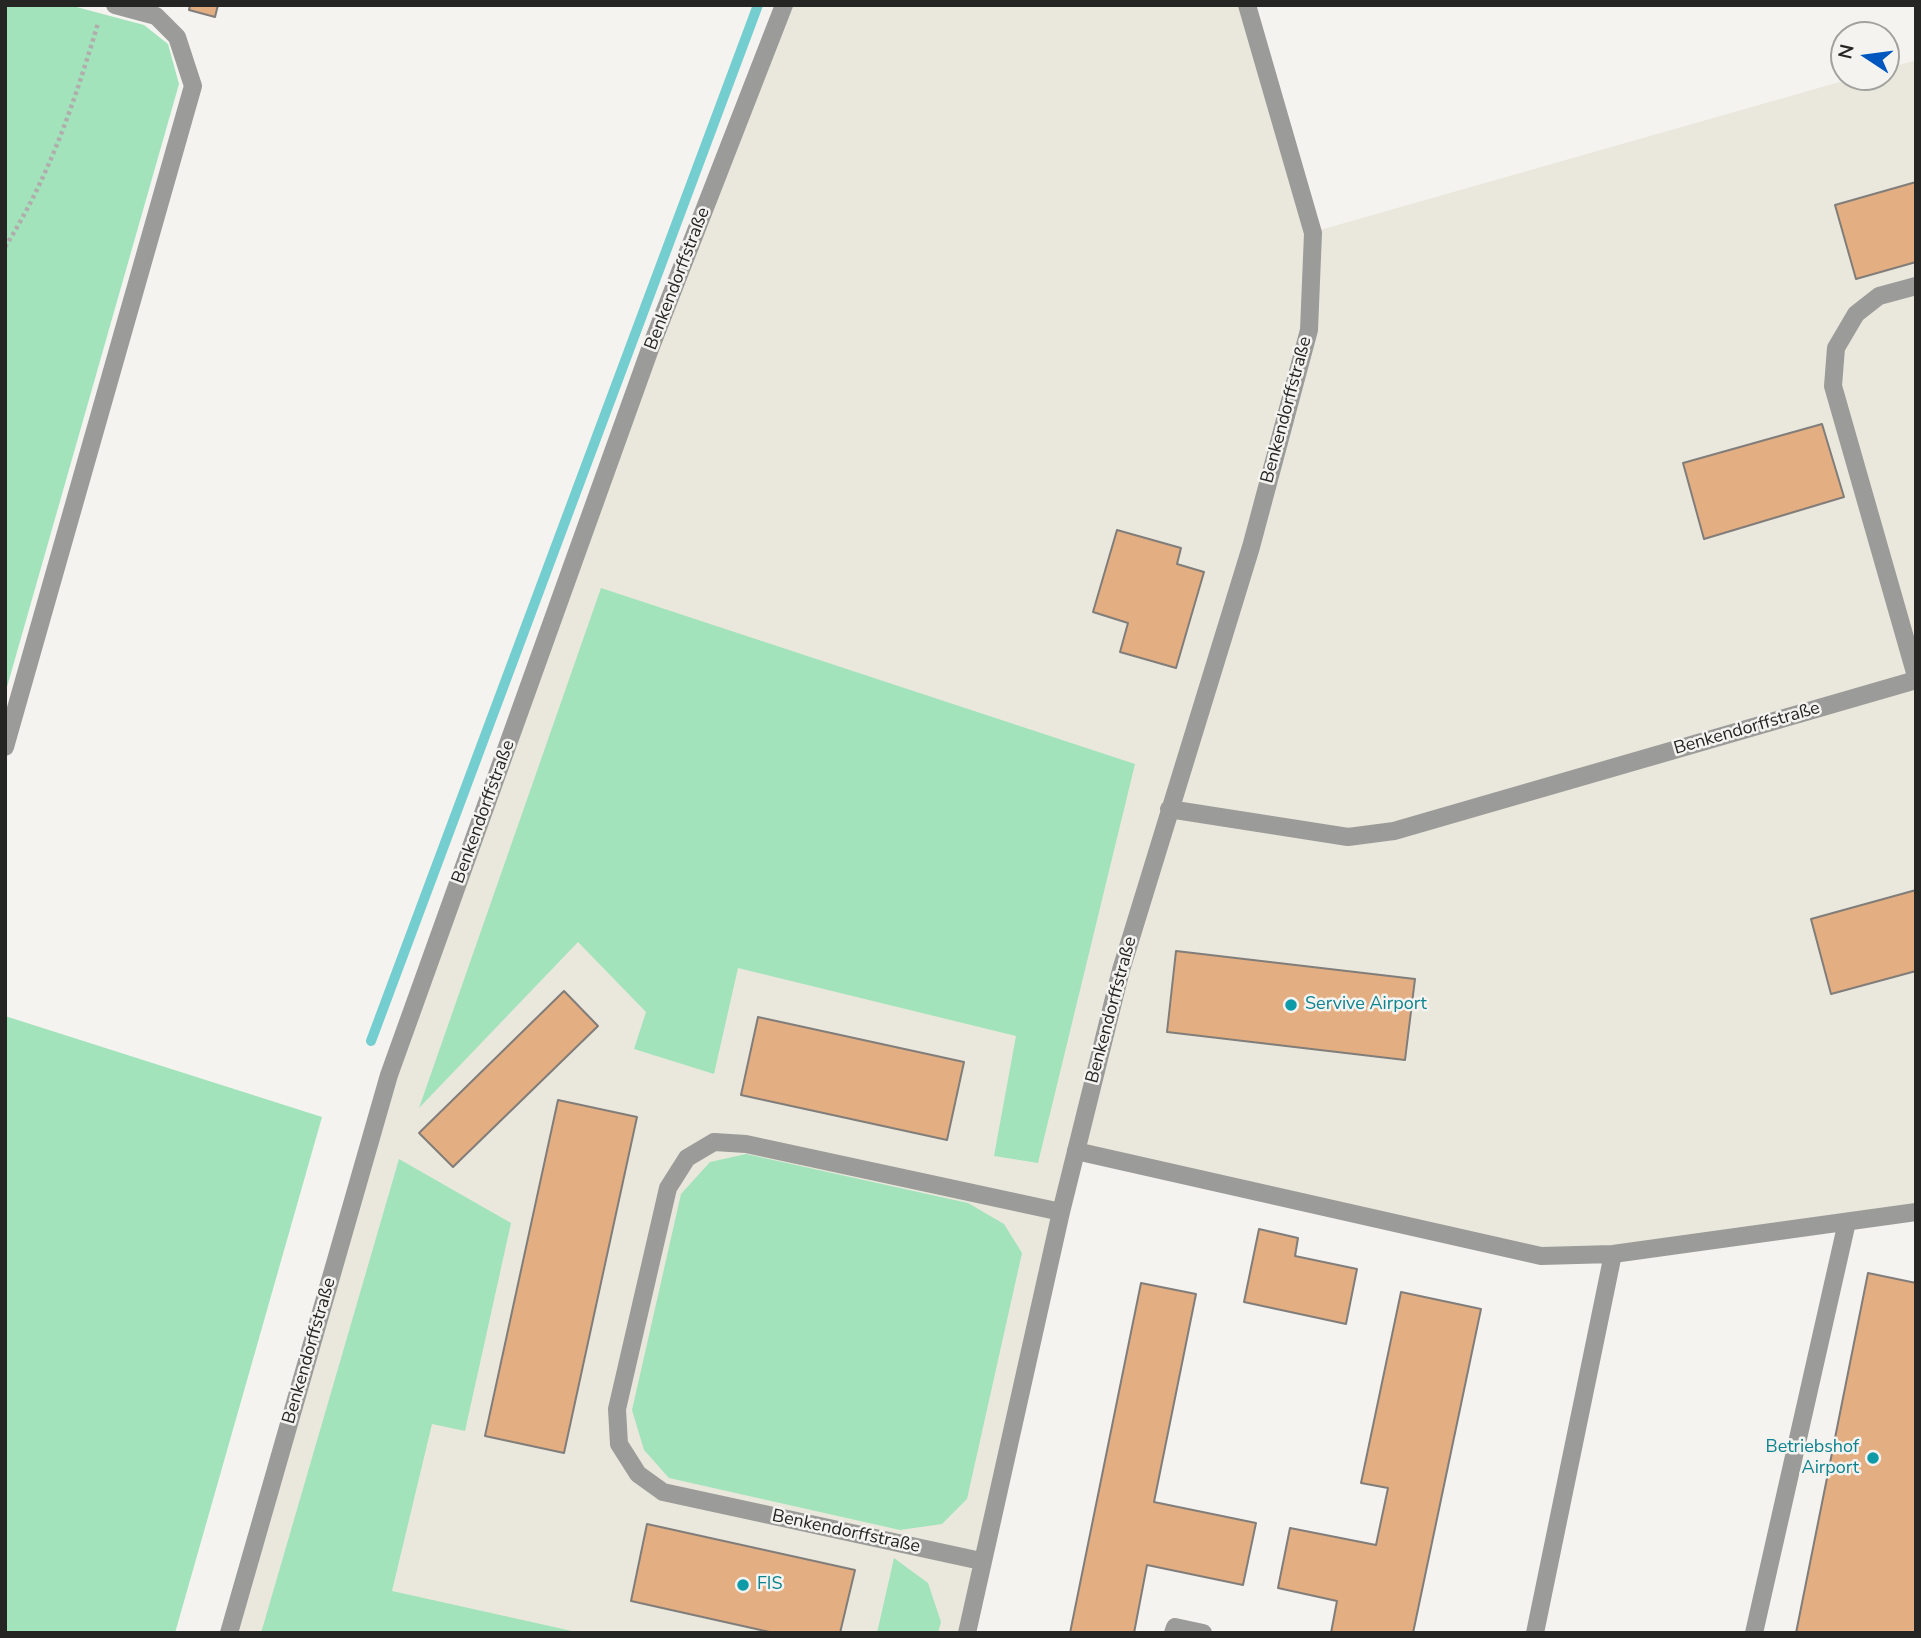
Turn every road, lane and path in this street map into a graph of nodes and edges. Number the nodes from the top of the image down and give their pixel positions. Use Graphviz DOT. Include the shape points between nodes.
graph roads {
  1 [pos="115,5"];
  2 [pos="783,5"];
  3 [pos="1247,5"];
  4 [pos="100,17"];
  5 [pos="5,247"];
  6 [pos="1916,286"];
  7 [pos="1916,678"];
  8 [pos="5,747"];
  9 [pos="1169,809"];
  10 [pos="1076,1151"];
  11 [pos="1061,1212"];
  12 [pos="1916,1212"];
  13 [pos="1847,1222"];
  14 [pos="1613,1254"];
  15 [pos="981,1561"];
  16 [pos="229,1633"];
  17 [pos="967,1633"];
  18 [pos="1173,1633"];
  19 [pos="1203,1633"];
  20 [pos="1535,1633"];
  21 [pos="1754,1633"];
  1 -- 8 [label="street" via="156,16 177,37 193,86"];
  2 -- 16 [label="street, Benkendorffstraße" via="650,349 389,1075"];
  3 -- 9 [label="street, Benkendorffstraße" via="1313,233 1309,330 1251,547"];
  4 -- 5 [label="path" via="55,150"];
  6 -- 7 [label="street, Benkendorffstraße" via="1879,296 1856,314 1836,348 1833,386"];
  7 -- 9 [label="street, Benkendorffstraße" via="1394,831 1348,836"];
  9 -- 10 [label="street, Benkendorffstraße" via="1121,970"];
  10 -- 11 [label="street, Benkendorffstraße"];
  10 -- 14 [label="street" via="1541,1256"];
  11 -- 15 [label="street, Benkendorffstraße"];
  11 -- 15 [label="street, Benkendorffstraße" via="746,1144 713,1142 687,1158 668,1188 617,1409 619,1444 638,1475 663,1492"];
  12 -- 13 [label="street"];
  13 -- 14 [label="street"];
  13 -- 21 [label="street"];
  14 -- 20 [label="street"];
  15 -- 17 [label="street, Benkendorffstraße"];
  18 -- 19 [label="street" via="1175,1627"];
}
